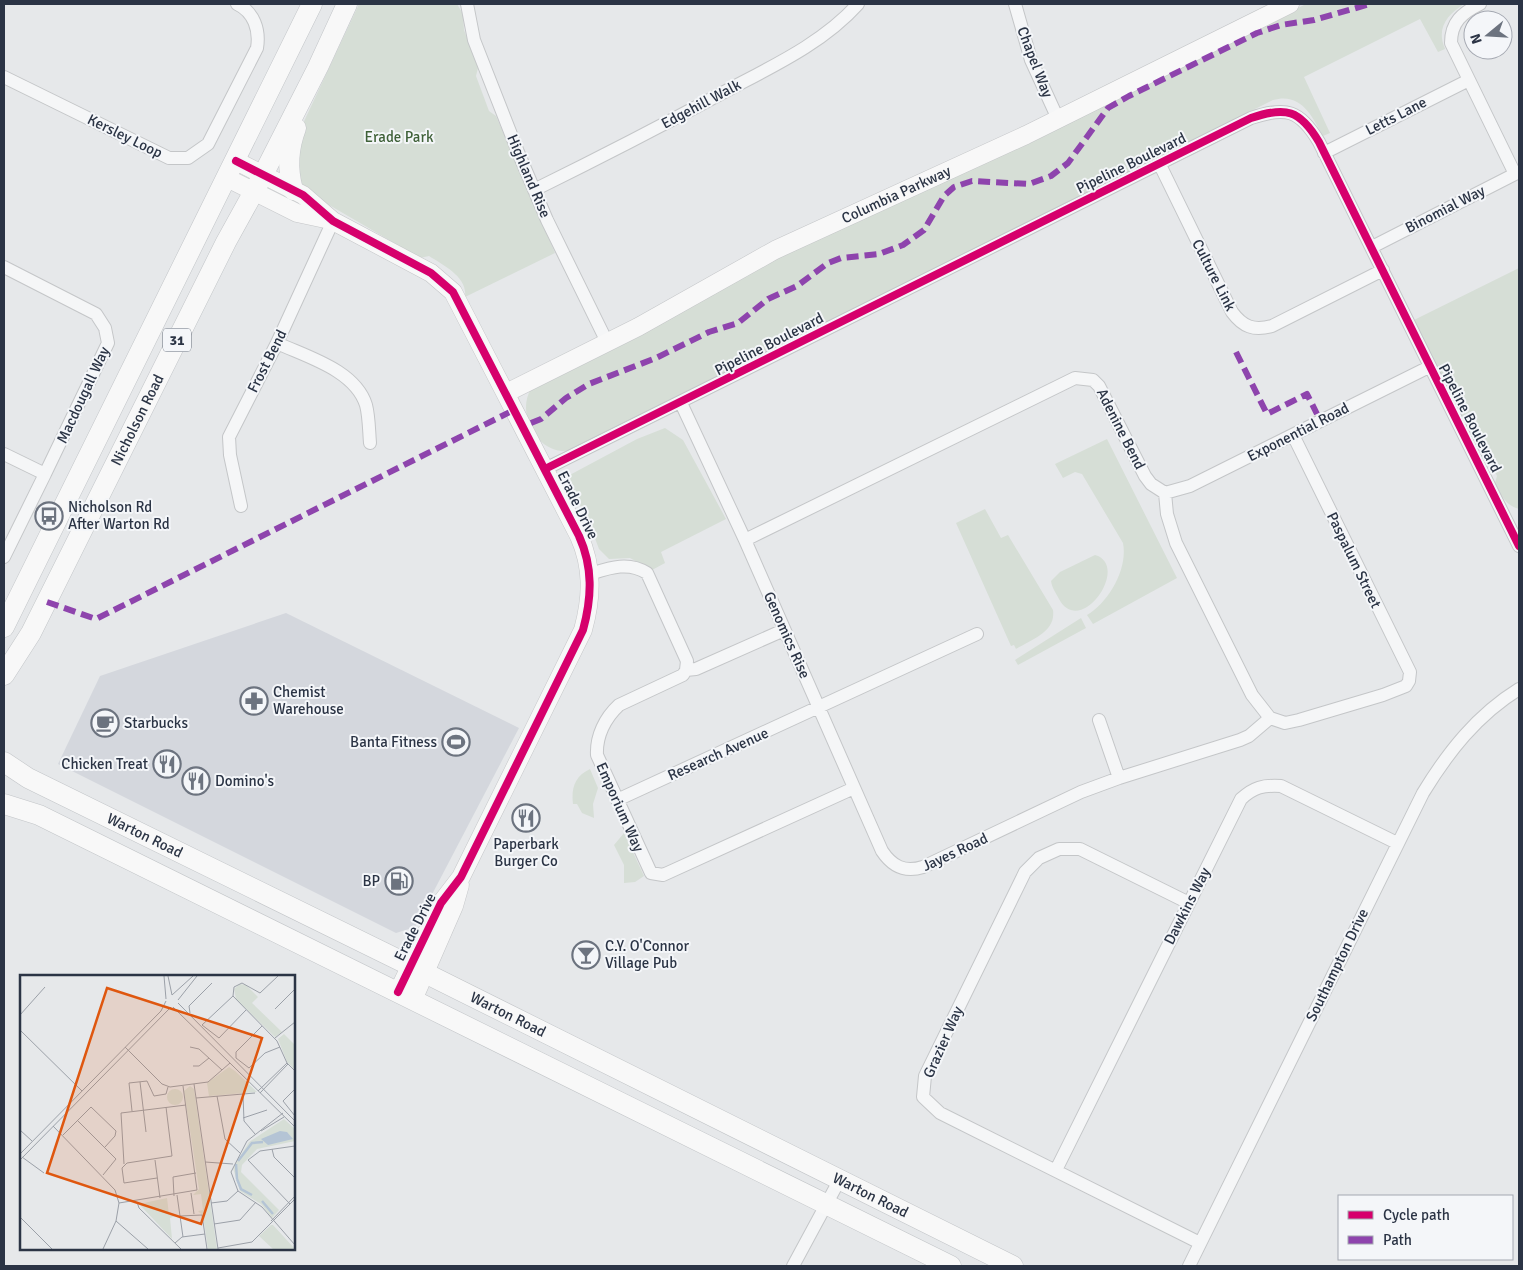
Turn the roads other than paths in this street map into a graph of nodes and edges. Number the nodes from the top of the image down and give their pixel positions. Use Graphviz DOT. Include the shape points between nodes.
graph roads {
  1 [pos="237,4"];
  2 [pos="312,4"];
  3 [pos="347,4"];
  4 [pos="467,4"];
  5 [pos="858,4"];
  6 [pos="1015,4"];
  7 [pos="1290,4"];
  8 [pos="1480,4"];
  9 [pos="318,67"];
  10 [pos="4,76"];
  11 [pos="1469,80"];
  12 [pos="1058,119"];
  13 [pos="1324,152"];
  14 [pos="1160,164"];
  15 [pos="232,170"];
  16 [pos="1517,173"];
  17 [pos="259,183"];
  18 [pos="293,190"];
  19 [pos="534,190"];
  20 [pos="333,221"];
  21 [pos="1372,247"];
  22 [pos="4,267"];
  23 [pos="1383,270"];
  24 [pos="607,342"];
  25 [pos="277,343"];
  26 [pos="1429,367"];
  27 [pos="506,393"];
  28 [pos="681,403"];
  29 [pos="1293,435"];
  30 [pos="370,443"];
  31 [pos="4,454"];
  32 [pos="545,469"];
  33 [pos="45,474"];
  34 [pos="1165,493"];
  35 [pos="241,506"];
  36 [pos="1515,527"];
  37 [pos="745,540"];
  38 [pos="1519,546"];
  39 [pos="4,557"];
  40 [pos="590,574"];
  41 [pos="4,627"];
  42 [pos="784,630"];
  43 [pos="977,634"];
  44 [pos="686,670"];
  45 [pos="4,675"];
  46 [pos="1519,689"];
  47 [pos="819,708"];
  48 [pos="1270,718"];
  49 [pos="1099,720"];
  50 [pos="4,762"];
  51 [pos="1120,778"];
  52 [pos="854,788"];
  53 [pos="617,800"];
  54 [pos="4,804"];
  55 [pos="1397,843"];
  56 [pos="1188,903"];
  57 [pos="418,969"];
  58 [pos="406,996"];
  59 [pos="1056,1170"];
  60 [pos="840,1179"];
  61 [pos="827,1206"];
  62 [pos="1200,1243"];
  63 [pos="793,1266"];
  64 [pos="951,1266"];
  65 [pos="1013,1266"];
  66 [pos="1189,1266"];
  1 -- 10 [label="street, Kersley Loop" via="253,18 258,32 257,48 208,144 188,158 169,158"];
  2 -- 15 [label="main road, Nicholson Road / 31"];
  3 -- 9 [label="main road, Nicholson Road / 31"];
  4 -- 19 [label="street, Highland Rise" via="474,40"];
  5 -- 19 [label="street, Edgehill Walk" via="837,26 794,54"];
  6 -- 12 [label="street, Chapel Way" via="1031,60"];
  7 -- 12 [label="street, Columbia Parkway"];
  8 -- 11 [label="street" via="1459,16 1451,36 1453,48"];
  9 -- 17 [label="main road, Nicholson Road / 31"];
  9 -- 18 [label="main road" via="293,136 289,174"];
  11 -- 13 [label="street, Letts Lane"];
  11 -- 16 [label="street"];
  12 -- 24 [label="street, Columbia Parkway" via="775,250"];
  13 -- 14 [label="street, Pipeline Boulevard" via="1313,132 1297,116 1274,111 1252,118"];
  13 -- 21 [label="street, Pipeline Boulevard"];
  14 -- 23 [label="street, Culture Link" via="1232,312 1246,326 1262,329 1272,326"];
  14 -- 28 [label="street, Pipeline Boulevard"];
  15 -- 17 [label="street, Erade Drive"];
  15 -- 41 [label="main road, Nicholson Road / 31"];
  16 -- 21 [label="street, Binomial Way"];
  17 -- 18 [label="street, Erade Drive"];
  17 -- 20 [label="street, Erade Drive" via="297,213"];
  17 -- 45 [label="main road, Nicholson Road / 31" via="226,242 31,633"];
  18 -- 20 [label="street, Erade Drive" via="305,196"];
  19 -- 24 [label="street, Highland Rise"];
  20 -- 25 [label="street, Frost Bend"];
  20 -- 27 [label="street, Erade Drive" via="440,280 458,301"];
  21 -- 23 [label="street, Pipeline Boulevard"];
  22 -- 33 [label="street, Macdougall Way" via="96,314 108,335 106,350"];
  23 -- 26 [label="street, Pipeline Boulevard"];
  24 -- 27 [label="street, Columbia Parkway"];
  25 -- 30 [label="street" via="345,376 361,393 366,406"];
  25 -- 35 [label="street, Frost Bend" via="229,437"];
  26 -- 29 [label="street, Exponential Road"];
  26 -- 36 [label="street, Pipeline Boulevard"];
  27 -- 32 [label="street, Erade Drive"];
  28 -- 32 [label="street, Pipeline Boulevard"];
  28 -- 37 [label="street, Genomics Rise"];
  29 -- 34 [label="street, Exponential Road" via="1190,486"];
  29 -- 48 [label="street, Paspalum Street" via="1410,672 1410,681 1406,686 1383,695 1300,720 1285,723"];
  31 -- 33 [label="street"];
  32 -- 40 [label="street, Erade Drive" via="582,541"];
  33 -- 39 [label="street, Macdougall Way"];
  34 -- 37 [label="street, Adenine Bend" via="1145,476 1099,386 1093,380 1076,378"];
  34 -- 48 [label="street" via="1170,528 1176,543 1244,680"];
  36 -- 38 [label="street, Pipeline Boulevard"];
  37 -- 42 [label="street, Genomics Rise"];
  40 -- 44 [label="street" via="622,566 640,568 647,573 687,661"];
  40 -- 57 [label="street, Erade Drive" via="589,602 582,630 461,876 441,903"];
  42 -- 44 [label="street, Emporium Way" via="696,669"];
  42 -- 47 [label="street, Genomics Rise"];
  43 -- 47 [label="street"];
  44 -- 53 [label="street, Emporium Way" via="683,675 619,705 600,732 597,755"];
  46 -- 55 [label="street, Southampton Drive" via="1479,719 1445,757"];
  47 -- 52 [label="street, Jayes Road"];
  47 -- 53 [label="street, Research Avenue"];
  48 -- 51 [label="street, Jayes Road" via="1240,740"];
  49 -- 51 [label="street"];
  50 -- 57 [label="main road, Warton Road" via="37,782"];
  51 -- 52 [label="street, Jayes Road" via="1081,792 916,869 901,869 887,859"];
  52 -- 53 [label="street, Emporium Way" via="659,876 648,869"];
  54 -- 58 [label="main road, Warton Road" via="40,815"];
  55 -- 56 [label="street, Dawkins Way" via="1281,786 1252,788 1241,799"];
  55 -- 62 [label="street, Southampton Drive"];
  56 -- 59 [label="street, Dawkins Way"];
  56 -- 59 [label="street, Grazier Way" via="1080,849 1058,849 1040,858 1025,872 925,1076 923,1098 940,1113"];
  57 -- 58 [label="street, Erade Drive"];
  57 -- 60 [label="main road, Warton Road"];
  58 -- 61 [label="main road, Warton Road"];
  59 -- 62 [label="street, Grazier Way"];
  60 -- 61 [label="street"];
  60 -- 65 [label="main road, Warton Road"];
  61 -- 63 [label="street"];
  61 -- 64 [label="main road, Warton Road"];
  62 -- 66 [label="street, Southampton Drive"];
}
